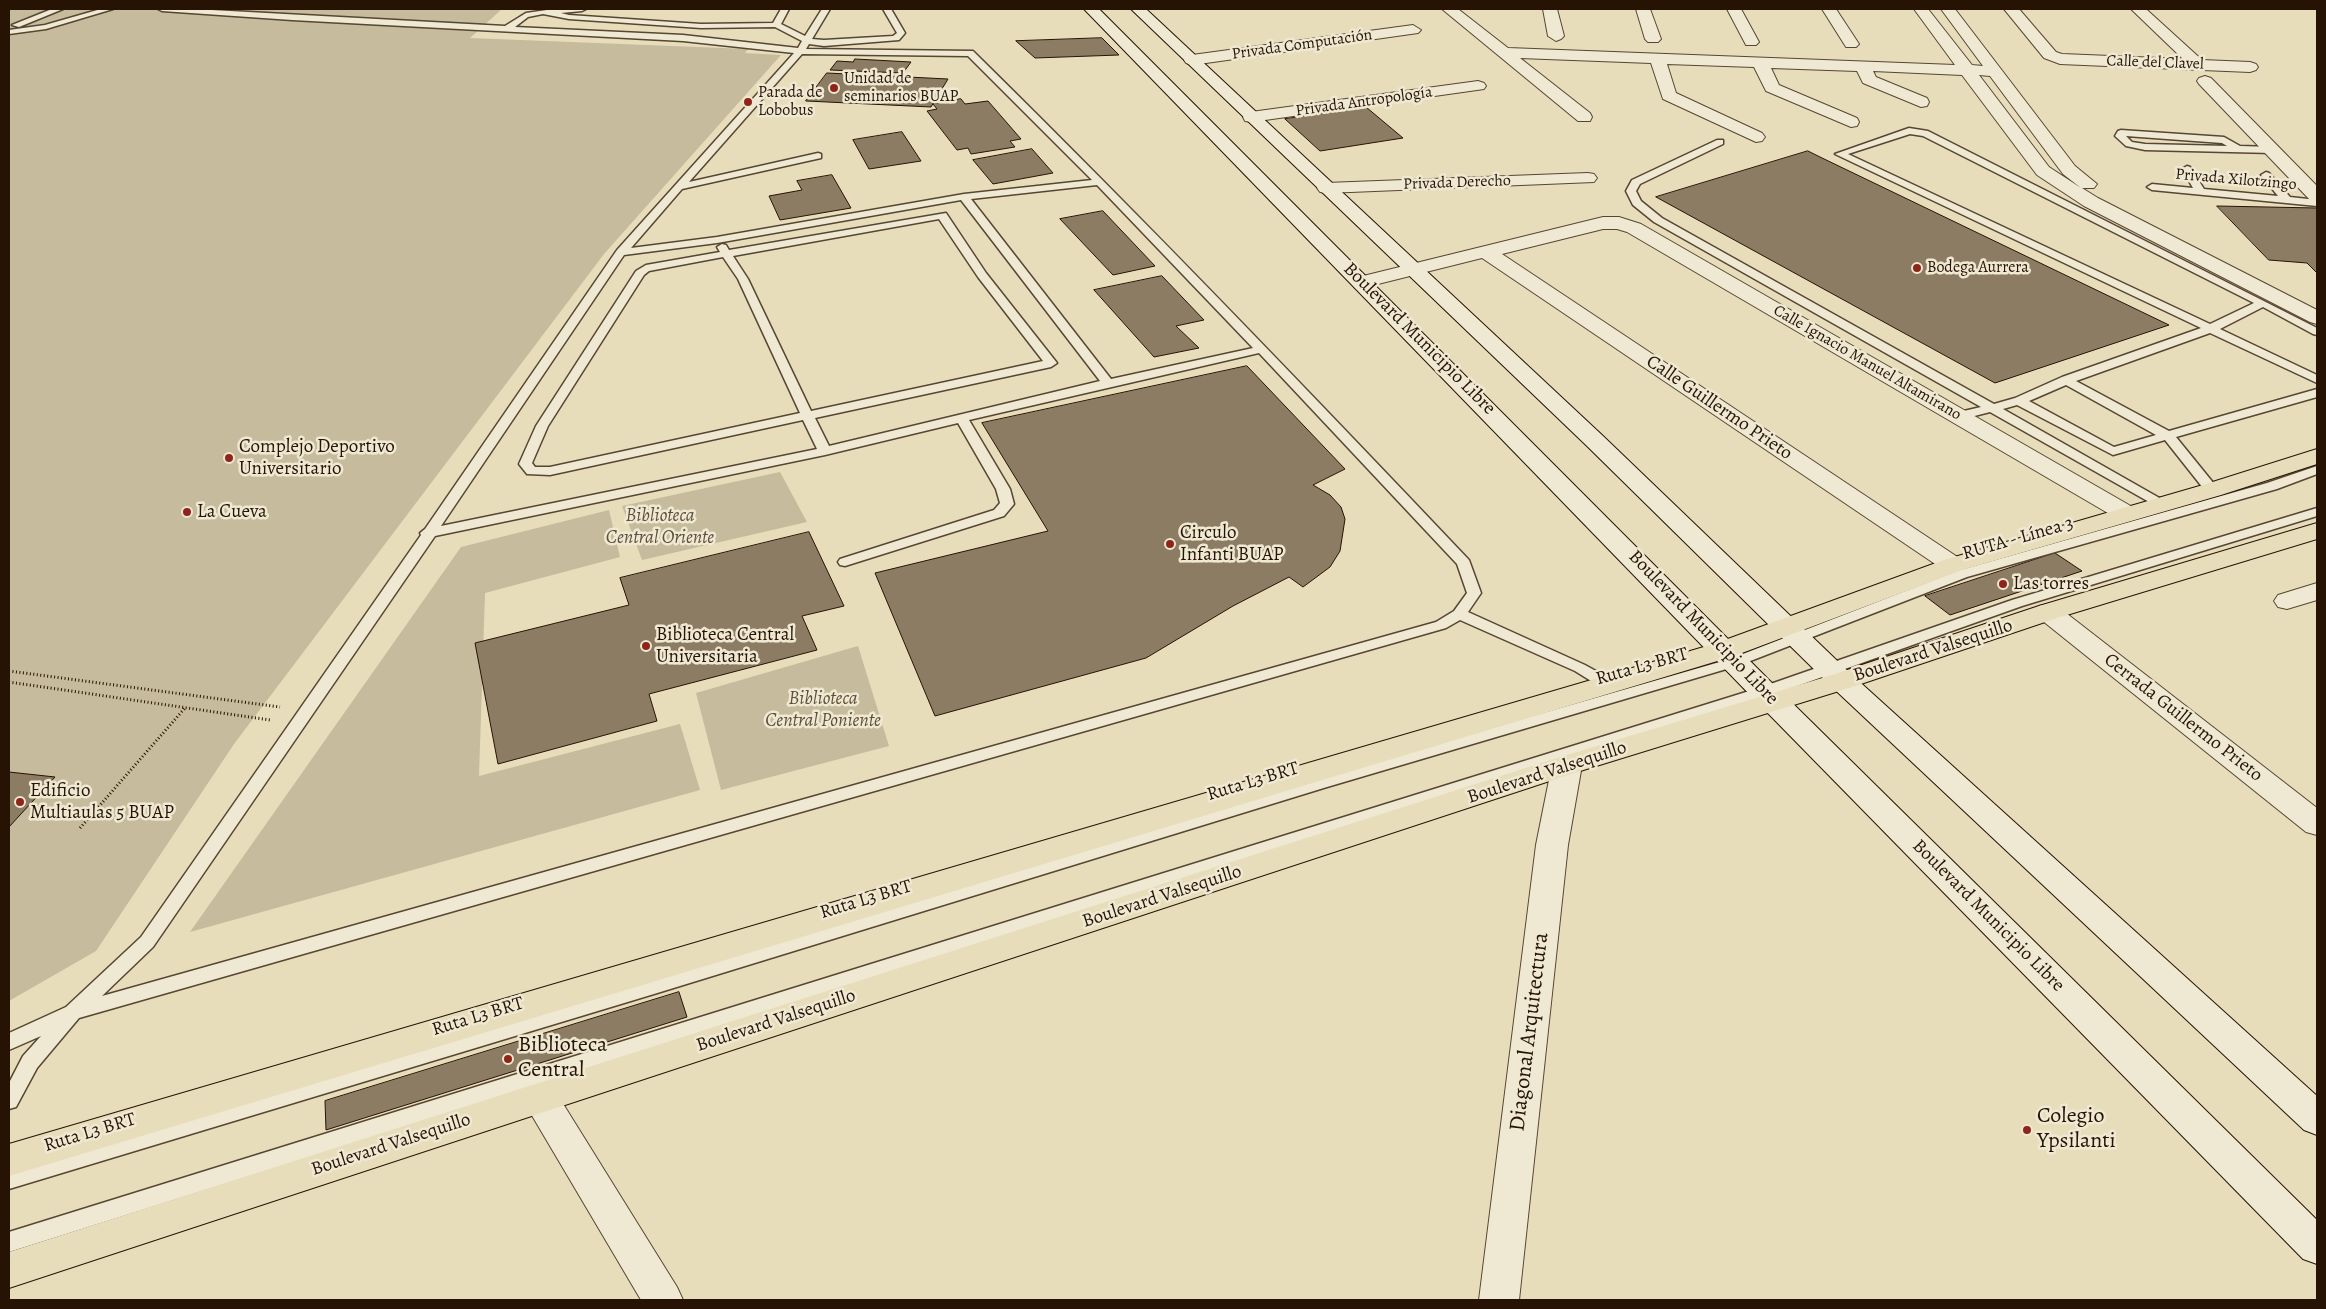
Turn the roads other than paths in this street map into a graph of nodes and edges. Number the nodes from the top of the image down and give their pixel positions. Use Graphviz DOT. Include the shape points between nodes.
graph roads {
  1 [pos="59,9"];
  2 [pos="109,9"];
  3 [pos="162,9"];
  4 [pos="582,9"];
  5 [pos="785,9"];
  6 [pos="826,9"];
  7 [pos="886,9"];
  8 [pos="1091,9"];
  9 [pos="1138,9"];
  10 [pos="1550,9"];
  11 [pos="1643,9"];
  12 [pos="1734,9"];
  13 [pos="1829,9"];
  14 [pos="1921,9"];
  15 [pos="1948,9"];
  16 [pos="2011,9"];
  17 [pos="2138,9"];
  18 [pos="1453,10"];
  19 [pos="543,12"];
  20 [pos="776,25"];
  21 [pos="9,28"];
  22 [pos="508,28"];
  23 [pos="1413,30"];
  24 [pos="9,32"];
  25 [pos="1556,36"];
  26 [pos="1653,39"];
  27 [pos="1751,42"];
  28 [pos="1851,44"];
  29 [pos="804,46"];
  30 [pos="1504,52"];
  31 [pos="1656,58"];
  32 [pos="1192,60"];
  33 [pos="1760,62"];
  34 [pos="2198,65"];
  35 [pos="1863,66"];
  36 [pos="2250,67"];
  37 [pos="1965,70"];
  38 [pos="1994,71"];
  39 [pos="2206,81"];
  40 [pos="1478,86"];
  41 [pos="1921,102"];
  42 [pos="1251,117"];
  43 [pos="1584,117"];
  44 [pos="1851,122"];
  45 [pos="1756,137"];
  46 [pos="1720,142"];
  47 [pos="2238,149"];
  48 [pos="2273,150"];
  49 [pos="818,156"];
  50 [pos="2187,169"];
  51 [pos="2069,170"];
  52 [pos="2043,171"];
  53 [pos="2266,175"];
  54 [pos="1588,178"];
  55 [pos="1100,182"];
  56 [pos="679,187"];
  57 [pos="2152,187"];
  58 [pos="1326,188"];
  59 [pos="2201,193"];
  60 [pos="2317,196"];
  61 [pos="964,197"];
  62 [pos="2286,198"];
  63 [pos="2317,203"];
  64 [pos="717,240"];
  65 [pos="621,252"];
  66 [pos="1486,252"];
  67 [pos="728,254"];
  68 [pos="1413,270"];
  69 [pos="2259,270"];
  70 [pos="2237,277"];
  71 [pos="1362,282"];
  72 [pos="2317,299"];
  73 [pos="2263,303"];
  74 [pos="2317,318"];
  75 [pos="2210,329"];
  76 [pos="2317,332"];
  77 [pos="1263,349"];
  78 [pos="2317,379"];
  79 [pos="2066,380"];
  80 [pos="1108,383"];
  81 [pos="2317,393"];
  82 [pos="2020,401"];
  83 [pos="1993,409"];
  84 [pos="808,414"];
  85 [pos="1959,416"];
  86 [pos="961,418"];
  87 [pos="2168,436"];
  88 [pos="825,451"];
  89 [pos="2317,456"];
  90 [pos="2317,470"];
  91 [pos="2212,490"];
  92 [pos="2163,504"];
  93 [pos="2317,512"];
  94 [pos="2127,514"];
  95 [pos="2317,531"];
  96 [pos="427,533"];
  97 [pos="845,562"];
  98 [pos="1953,565"];
  99 [pos="2317,591"];
  100 [pos="2287,601"];
  101 [pos="2048,612"];
  102 [pos="1459,614"];
  103 [pos="1791,632"];
  104 [pos="1730,656"];
  105 [pos="1836,675"];
  106 [pos="1609,685"];
  107 [pos="1769,697"];
  108 [pos="1567,765"];
  109 [pos="2317,824"];
  110 [pos="73,1012"];
  111 [pos="9,1042"];
  112 [pos="540,1097"];
  113 [pos="9,1102"];
  114 [pos="2317,1118"];
  115 [pos="9,1160"];
  116 [pos="9,1180"];
  117 [pos="9,1242"];
  118 [pos="2317,1246"];
  119 [pos="9,1270"];
  120 [pos="663,1300"];
  121 [pos="1499,1300"];
  1 -- 21 [label="lane"];
  2 -- 24 [label="lane" via="46,27"];
  3 -- 22 [label="lane"];
  4 -- 19 [label="lane"];
  5 -- 20 [label="lane"];
  6 -- 29 [label="lane"];
  7 -- 29 [label="lane" via="901,33 896,38"];
  8 -- 71 [label="street, Boulevard Municipio Libre"];
  9 -- 32 [label="street"];
  10 -- 25 [label="street"];
  11 -- 26 [label="street"];
  12 -- 27 [label="street"];
  13 -- 28 [label="street"];
  14 -- 37 [label="street"];
  15 -- 38 [label="street"];
  16 -- 34 [label="street, Calle del Clavel" via="2050,55 2060,59"];
  17 -- 34 [label="street"];
  18 -- 30 [label="street"];
  19 -- 20 [label="lane" via="569,17 701,26"];
  19 -- 22 [label="lane" via="526,15"];
  20 -- 29 [label="lane"];
  22 -- 29 [label="lane"];
  23 -- 32 [label="street, Privada Computación"];
  29 -- 55 [label="lane" via="970,53"];
  29 -- 56 [label="lane"];
  30 -- 31 [label="street"];
  30 -- 43 [label="street"];
  31 -- 33 [label="street"];
  31 -- 45 [label="street" via="1669,96"];
  32 -- 42 [label="street"];
  33 -- 35 [label="street"];
  33 -- 44 [label="street" via="1772,88"];
  34 -- 36 [label="street, Calle del Clavel"];
  35 -- 37 [label="street"];
  35 -- 41 [label="street" via="1870,80"];
  37 -- 38 [label="street"];
  37 -- 52 [label="street"];
  38 -- 51 [label="street"];
  39 -- 48 [label="street"];
  40 -- 42 [label="street, Privada Antropología"];
  42 -- 58 [label="street"];
  46 -- 83 [label="lane" via="1636,182 1631,191 1637,203 1658,220"];
  47 -- 47 [label="lane" via="2145,147 2129,144 2120,136 2121,133 2201,137 2224,140"];
  47 -- 48 [label="lane"];
  48 -- 60 [label="street"];
  49 -- 56 [label="lane"];
  50 -- 59 [label="lane"];
  51 -- 52 [label="street"];
  51 -- 69 [label="street" via="2112,197"];
  52 -- 70 [label="street" via="2091,202"];
  53 -- 62 [label="lane"];
  54 -- 58 [label="street, Privada Derecho"];
  55 -- 61 [label="lane"];
  55 -- 77 [label="lane"];
  56 -- 65 [label="lane"];
  57 -- 59 [label="lane, Privada Xilotzingo"];
  58 -- 68 [label="street"];
  59 -- 62 [label="lane, Privada Xilotzingo"];
  61 -- 64 [label="lane"];
  61 -- 80 [label="lane"];
  62 -- 63 [label="lane, Privada Xilotzingo"];
  64 -- 65 [label="lane"];
  64 -- 67 [label="lane"];
  65 -- 96 [label="lane"];
  66 -- 68 [label="street, Calle Ignacio Manuel Altamirano"];
  66 -- 85 [label="street, Calle Ignacio Manuel Altamirano" via="1603,224 1619,223 1634,228"];
  66 -- 98 [label="street, Calle Guillermo Prieto"];
  67 -- 84 [label="lane" via="747,286"];
  67 -- 84 [label="lane" via="657,265 640,273 542,426 525,464 532,471 550,471"];
  67 -- 84 [label="lane" via="942,215 982,275 1051,363"];
  68 -- 71 [label="street, Calle Ignacio Manuel Altamirano"];
  68 -- 103 [label="street"];
  69 -- 70 [label="street"];
  69 -- 72 [label="street"];
  70 -- 74 [label="street"];
  71 -- 104 [label="street, Boulevard Municipio Libre"];
  73 -- 75 [label="lane"];
  73 -- 75 [label="lane" via="1924,133 1908,131 1840,154"];
  73 -- 76 [label="lane"];
  75 -- 78 [label="lane"];
  75 -- 79 [label="lane"];
  77 -- 80 [label="lane"];
  77 -- 102 [label="lane" via="1464,563 1474,593"];
  79 -- 82 [label="lane"];
  79 -- 87 [label="lane"];
  80 -- 86 [label="lane"];
  81 -- 87 [label="lane"];
  82 -- 83 [label="lane"];
  82 -- 87 [label="lane" via="2113,451"];
  83 -- 85 [label="lane"];
  83 -- 92 [label="lane"];
  84 -- 88 [label="lane"];
  85 -- 94 [label="street, Calle Ignacio Manuel Altamirano"];
  86 -- 88 [label="lane"];
  86 -- 97 [label="lane" via="1003,490 1007,504 999,513"];
  87 -- 91 [label="lane"];
  88 -- 96 [label="lane"];
  89 -- 91 [label="main road"];
  90 -- 103 [label="lane, RUTA - Línea 3" via="2272,486 1962,574"];
  91 -- 92 [label="main road"];
  92 -- 94 [label="main road"];
  93 -- 105 [label="lane" via="2017,604"];
  94 -- 98 [label="main road"];
  95 -- 101 [label="main road, Boulevard Valsequillo"];
  96 -- 110 [label="lane" via="147,942"];
  98 -- 103 [label="main road"];
  99 -- 100 [label="street"];
  101 -- 105 [label="main road, Boulevard Valsequillo"];
  101 -- 109 [label="street, Cerrada Guillermo Prieto"];
  102 -- 106 [label="lane" via="1580,668"];
  102 -- 110 [label="lane" via="1441,625"];
  103 -- 104 [label="main road"];
  103 -- 105 [label="street"];
  104 -- 106 [label="main road"];
  104 -- 107 [label="street, Boulevard Municipio Libre"];
  104 -- 116 [label="lane, Ruta L3 BRT" via="654,987"];
  105 -- 107 [label="main road, Boulevard Valsequillo"];
  105 -- 114 [label="street"];
  106 -- 115 [label="main road"];
  107 -- 108 [label="main road, Boulevard Valsequillo"];
  107 -- 117 [label="lane"];
  107 -- 118 [label="street, Boulevard Municipio Libre"];
  108 -- 112 [label="main road, Boulevard Valsequillo"];
  108 -- 121 [label="street, Diagonal Arquitectura" via="1552,844"];
  110 -- 111 [label="lane"];
  110 -- 113 [label="lane" via="30,1062"];
  112 -- 119 [label="main road, Boulevard Valsequillo"];
  112 -- 120 [label="street"];
}
